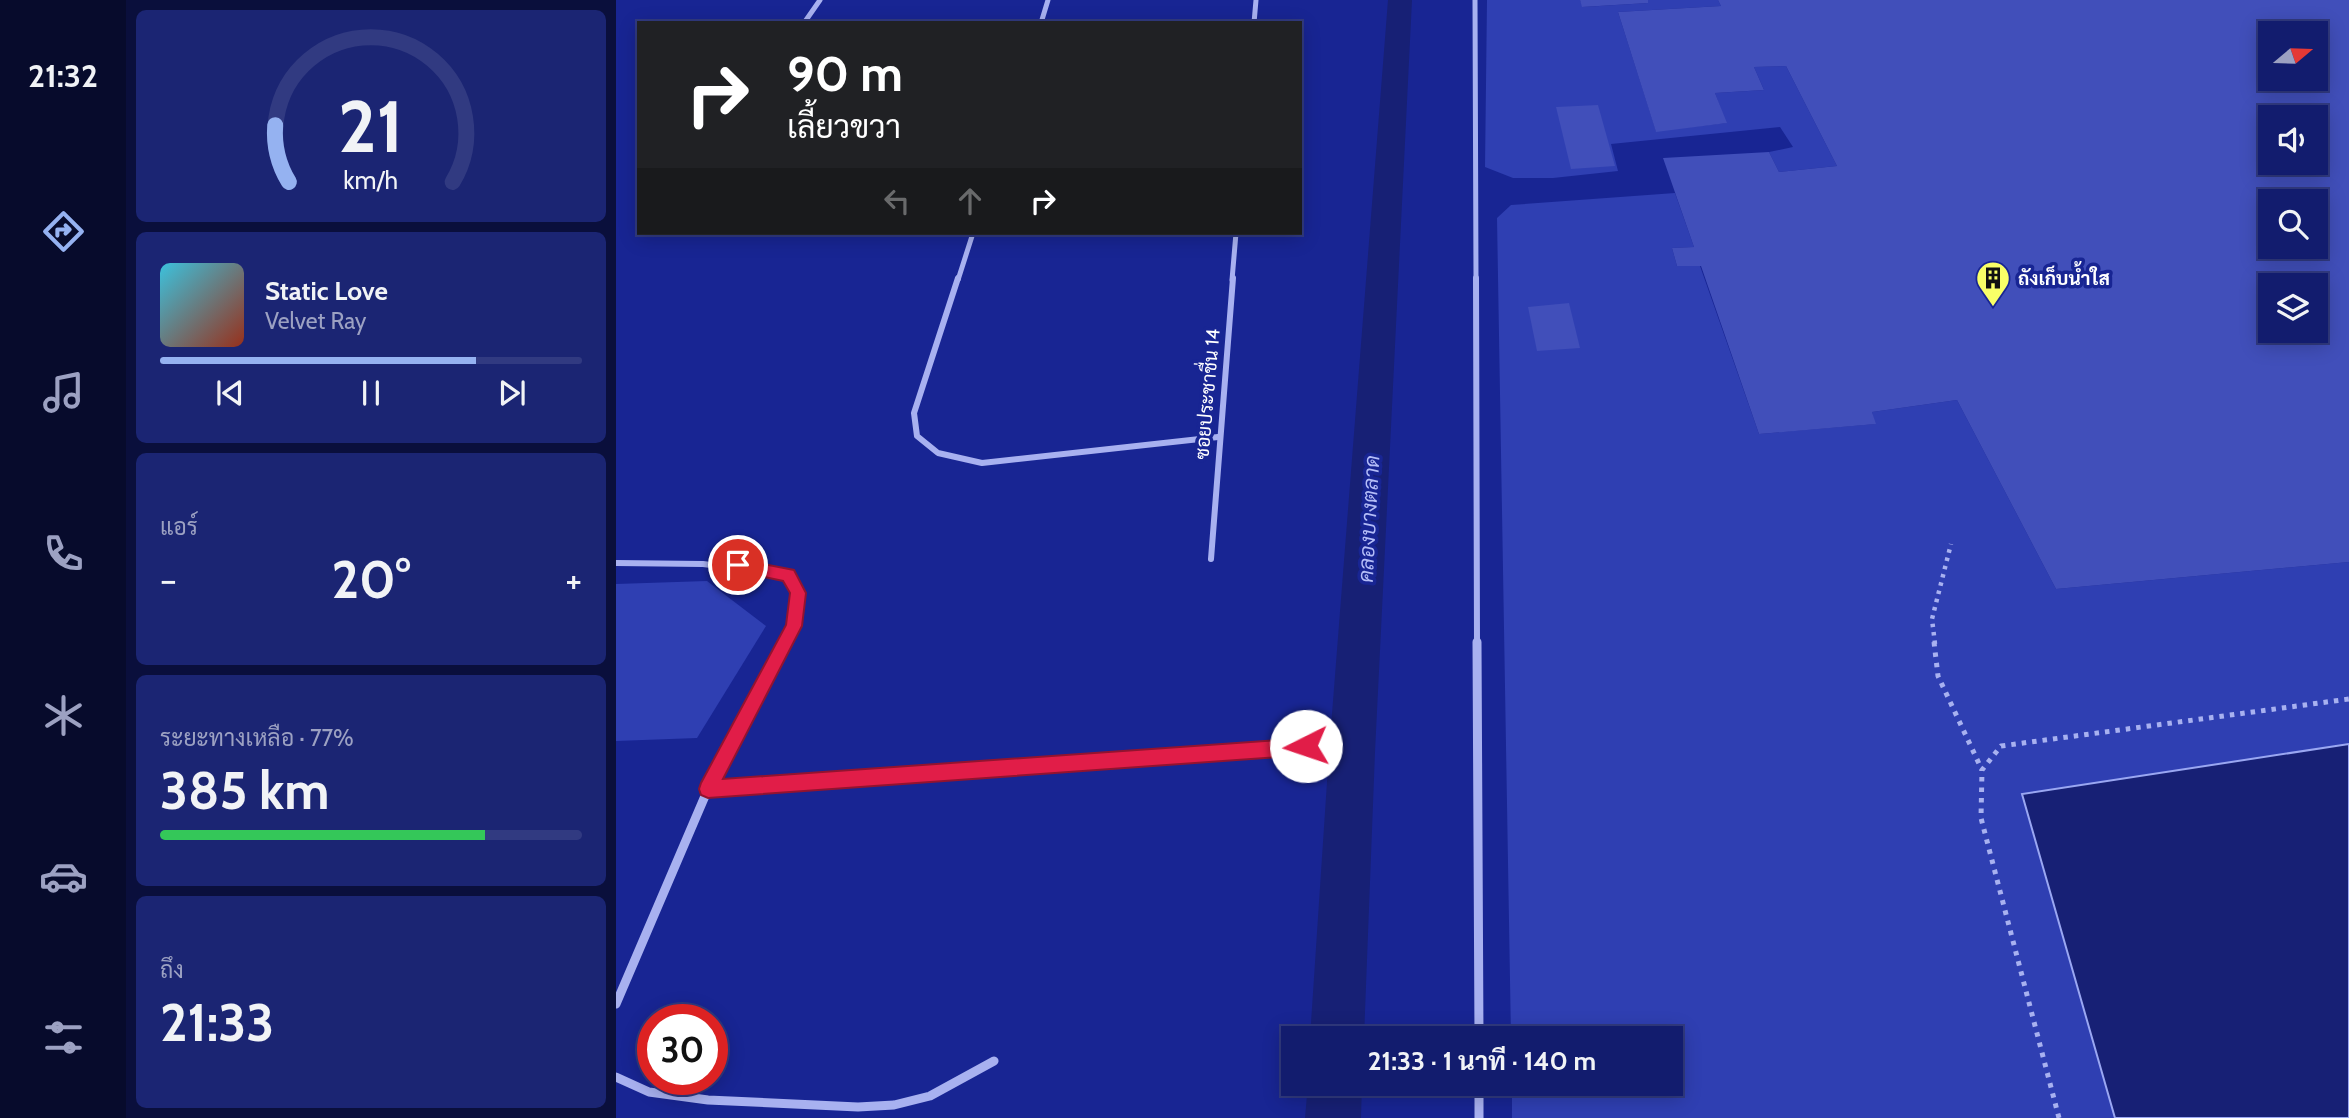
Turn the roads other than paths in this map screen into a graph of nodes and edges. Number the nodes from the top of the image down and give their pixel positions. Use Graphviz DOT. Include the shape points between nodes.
graph roads {
  1 [pos="820,0"];
  2 [pos="1048,0"];
  3 [pos="1256,0"];
  4 [pos="1475,0"];
  5 [pos="805,21"];
  6 [pos="1042,21"];
  7 [pos="1254,21"];
  8 [pos="972,235"];
  9 [pos="1236,235"];
  10 [pos="1218,437"];
  11 [pos="1211,559"];
  12 [pos="616,563"];
  13 [pos="1306,746"];
  14 [pos="708,789"];
  15 [pos="616,1004"];
  16 [pos="1479,1026"];
  17 [pos="994,1061"];
  18 [pos="616,1077"];
  19 [pos="1479,1096"];
  20 [pos="1479,1118"];
  1 -- 5 [label="street"];
  2 -- 6 [label="street"];
  3 -- 7 [label="street"];
  4 -- 16 [label="street"];
  8 -- 10 [label="street" via="914,412 917,436 938,453 982,463"];
  9 -- 10 [label="street, ซอยประชาชื่น 14"];
  10 -- 11 [label="street, ซอยประชาชื่น 14"];
  12 -- 14 [label="street" via="738,565 789,575 798,593 794,626"];
  13 -- 14 [label="street"];
  14 -- 15 [label="street"];
  17 -- 18 [label="street" via="930,1096 894,1105 708,1100 649,1092"];
  19 -- 20 [label="street"];
}
